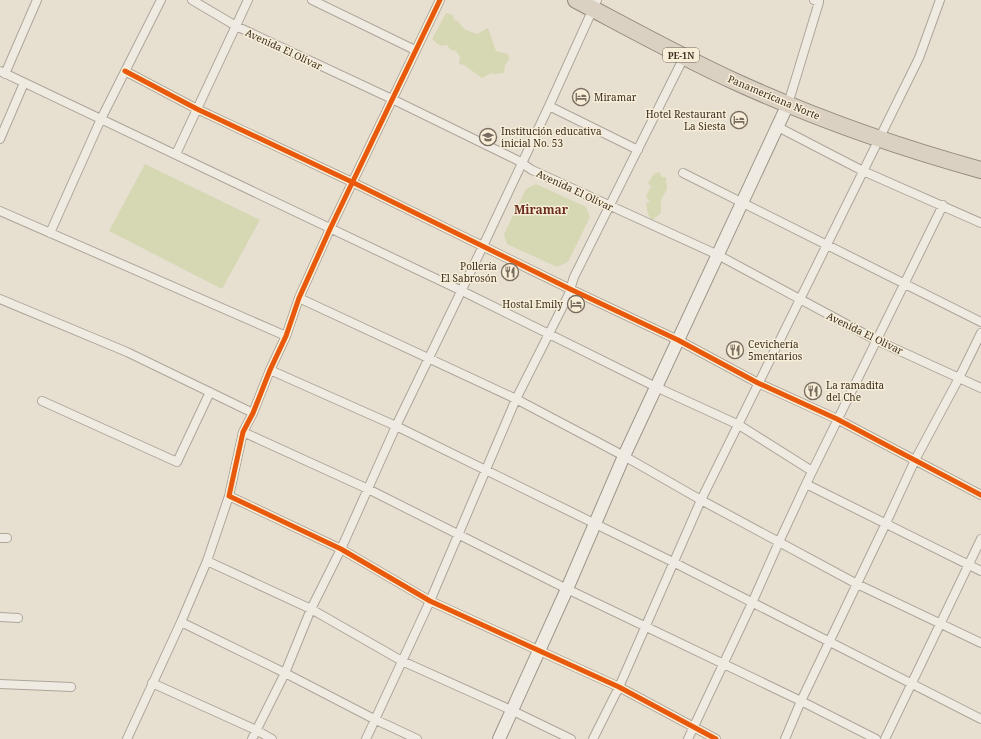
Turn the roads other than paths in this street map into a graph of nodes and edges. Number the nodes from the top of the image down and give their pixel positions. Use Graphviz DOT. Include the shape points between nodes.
graph roads {
  1 [pos="37,0"];
  2 [pos="161,0"];
  3 [pos="192,0"];
  4 [pos="248,0"];
  5 [pos="312,0"];
  6 [pos="440,0"];
  7 [pos="576,0"];
  8 [pos="940,0"];
  9 [pos="818,1"];
  10 [pos="595,4"];
  11 [pos="236,26"];
  12 [pos="416,50"];
  13 [pos="684,57"];
  14 [pos="125,71"];
  15 [pos="3,72"];
  16 [pos="24,82"];
  17 [pos="392,99"];
  18 [pos="788,104"];
  19 [pos="549,106"];
  20 [pos="197,110"];
  21 [pos="101,119"];
  22 [pos="778,127"];
  23 [pos="0,139"];
  24 [pos="878,139"];
  25 [pos="638,150"];
  26 [pos="176,154"];
  27 [pos="522,163"];
  28 [pos="863,170"];
  29 [pos="981,170"];
  30 [pos="683,173"];
  31 [pos="352,182"];
  32 [pos="743,202"];
  33 [pos="943,205"];
  34 [pos="610,206"];
  35 [pos="0,212"];
  36 [pos="981,223"];
  37 [pos="330,229"];
  38 [pos="50,233"];
  39 [pos="826,244"];
  40 [pos="484,246"];
  41 [pos="718,255"];
  42 [pos="904,284"];
  43 [pos="570,289"];
  44 [pos="462,291"];
  45 [pos="299,298"];
  46 [pos="0,299"];
  47 [pos="799,300"];
  48 [pos="981,322"];
  49 [pos="981,333"];
  50 [pos="549,334"];
  51 [pos="286,336"];
  52 [pos="678,340"];
  53 [pos="876,340"];
  54 [pos="429,358"];
  55 [pos="270,370"];
  56 [pos="960,378"];
  57 [pos="758,383"];
  58 [pos="656,387"];
  59 [pos="981,388"];
  60 [pos="210,392"];
  61 [pos="516,399"];
  62 [pos="42,401"];
  63 [pos="253,413"];
  64 [pos="837,419"];
  65 [pos="739,425"];
  66 [pos="396,426"];
  67 [pos="243,432"];
  68 [pos="624,456"];
  69 [pos="915,460"];
  70 [pos="486,470"];
  71 [pos="812,471"];
  72 [pos="806,484"];
  73 [pos="368,490"];
  74 [pos="981,495"];
  75 [pos="229,496"];
  76 [pos="701,500"];
  77 [pos="886,523"];
  78 [pos="595,525"];
  79 [pos="458,534"];
  80 [pos="981,539"];
  81 [pos="778,542"];
  82 [pos="341,549"];
  83 [pos="206,561"];
  84 [pos="673,562"];
  85 [pos="969,565"];
  86 [pos="981,571"];
  87 [pos="857,584"];
  88 [pos="567,589"];
  89 [pos="430,601"];
  90 [pos="752,603"];
  91 [pos="311,609"];
  92 [pos="0,617"];
  93 [pos="18,618"];
  94 [pos="181,622"];
  95 [pos="941,623"];
  96 [pos="645,626"];
  97 [pos="829,642"];
  98 [pos="981,643"];
  99 [pos="539,650"];
  100 [pos="402,660"];
  101 [pos="724,664"];
  102 [pos="285,673"];
  103 [pos="152,683"];
  104 [pos="0,684"];
  105 [pos="912,684"];
  106 [pos="71,687"];
  107 [pos="619,687"];
  108 [pos="801,701"];
  109 [pos="512,710"];
  110 [pos="374,719"];
  111 [pos="981,720"];
  112 [pos="693,728"];
  113 [pos="256,730"];
  114 [pos="127,739"];
  115 [pos="252,739"];
  116 [pos="272,739"];
  117 [pos="366,739"];
  118 [pos="417,739"];
  119 [pos="499,739"];
  120 [pos="571,739"];
  121 [pos="593,739"];
  122 [pos="688,739"];
  123 [pos="716,739"];
  124 [pos="785,739"];
  125 [pos="876,739"];
  126 [pos="885,739"];
  1 -- 15 [label="street"];
  2 -- 14 [label="street"];
  3 -- 11 [label="street, Avenida El Olivar"];
  4 -- 11 [label="street"];
  5 -- 12 [label="street"];
  6 -- 12 [label="street"];
  7 -- 10 [label="highway, Panamericana Norte / PE-1N"];
  8 -- 24 [label="street" via="919,58"];
  9 -- 18 [label="street"];
  10 -- 13 [label="highway, Panamericana Norte / PE-1N"];
  10 -- 19 [label="street"];
  11 -- 17 [label="street, Avenida El Olivar"];
  11 -- 20 [label="street"];
  12 -- 17 [label="street"];
  13 -- 18 [label="highway, Panamericana Norte / PE-1N"];
  13 -- 25 [label="street"];
  14 -- 20 [label="street"];
  14 -- 21 [label="street"];
  15 -- 16 [label="street"];
  16 -- 21 [label="street"];
  16 -- 23 [label="street"];
  17 -- 27 [label="street, Avenida El Olivar"];
  17 -- 31 [label="street"];
  18 -- 22 [label="street"];
  18 -- 24 [label="highway, Panamericana Norte / PE-1N"];
  19 -- 25 [label="street"];
  19 -- 27 [label="street"];
  20 -- 26 [label="street"];
  20 -- 31 [label="street"];
  21 -- 26 [label="street"];
  21 -- 38 [label="street"];
  22 -- 28 [label="street"];
  22 -- 32 [label="street"];
  24 -- 28 [label="street"];
  24 -- 29 [label="highway, Panamericana Norte / PE-1N"];
  25 -- 34 [label="street"];
  26 -- 37 [label="street"];
  27 -- 34 [label="street, Avenida El Olivar"];
  27 -- 40 [label="street"];
  28 -- 33 [label="street"];
  28 -- 39 [label="street"];
  30 -- 32 [label="street"];
  31 -- 37 [label="street"];
  31 -- 40 [label="street"];
  32 -- 39 [label="street"];
  32 -- 41 [label="street"];
  33 -- 36 [label="street"];
  33 -- 42 [label="street"];
  34 -- 41 [label="street, Avenida El Olivar"];
  34 -- 43 [label="street"];
  35 -- 38 [label="street"];
  37 -- 44 [label="street"];
  37 -- 45 [label="street"];
  38 -- 51 [label="street"];
  39 -- 42 [label="street"];
  39 -- 47 [label="street"];
  40 -- 43 [label="street"];
  40 -- 44 [label="street"];
  41 -- 47 [label="street, Avenida El Olivar"];
  41 -- 52 [label="street"];
  42 -- 48 [label="street"];
  42 -- 53 [label="street"];
  43 -- 50 [label="street"];
  43 -- 52 [label="street"];
  44 -- 50 [label="street"];
  44 -- 54 [label="street"];
  45 -- 51 [label="street"];
  45 -- 54 [label="street"];
  46 -- 60 [label="street" via="127,352"];
  47 -- 53 [label="street, Avenida El Olivar"];
  47 -- 57 [label="street"];
  49 -- 56 [label="street"];
  50 -- 58 [label="street"];
  50 -- 61 [label="street"];
  51 -- 55 [label="street"];
  52 -- 57 [label="street"];
  52 -- 58 [label="street"];
  53 -- 56 [label="street, Avenida El Olivar"];
  53 -- 64 [label="street"];
  54 -- 61 [label="street"];
  54 -- 66 [label="street"];
  55 -- 63 [label="street"];
  55 -- 66 [label="street"];
  56 -- 59 [label="street, Avenida El Olivar"];
  56 -- 69 [label="street"];
  57 -- 64 [label="street"];
  57 -- 65 [label="street"];
  58 -- 65 [label="street"];
  58 -- 68 [label="street"];
  60 -- 62 [label="street" via="177,462"];
  60 -- 63 [label="street"];
  61 -- 68 [label="street"];
  61 -- 70 [label="street"];
  63 -- 67 [label="street"];
  64 -- 69 [label="street"];
  64 -- 71 [label="street"];
  65 -- 71 [label="street"];
  65 -- 76 [label="street"];
  66 -- 70 [label="street"];
  66 -- 73 [label="street"];
  67 -- 73 [label="street"];
  67 -- 75 [label="street"];
  68 -- 76 [label="street"];
  68 -- 78 [label="street"];
  69 -- 74 [label="street"];
  69 -- 77 [label="street"];
  70 -- 78 [label="street"];
  70 -- 79 [label="street"];
  71 -- 72 [label="street"];
  72 -- 77 [label="street"];
  72 -- 81 [label="street"];
  73 -- 79 [label="street"];
  73 -- 82 [label="street"];
  75 -- 82 [label="street"];
  75 -- 83 [label="street"];
  76 -- 81 [label="street"];
  76 -- 84 [label="street"];
  77 -- 85 [label="street"];
  77 -- 87 [label="street"];
  78 -- 84 [label="street"];
  78 -- 88 [label="street"];
  79 -- 88 [label="street"];
  79 -- 89 [label="street"];
  80 -- 85 [label="street"];
  81 -- 87 [label="street"];
  81 -- 90 [label="street"];
  82 -- 89 [label="street"];
  82 -- 91 [label="street"];
  83 -- 91 [label="street"];
  83 -- 94 [label="street"];
  84 -- 90 [label="street"];
  84 -- 96 [label="street"];
  85 -- 86 [label="street"];
  85 -- 95 [label="street"];
  87 -- 95 [label="street"];
  87 -- 97 [label="street"];
  88 -- 96 [label="street"];
  88 -- 99 [label="street"];
  89 -- 99 [label="street"];
  89 -- 100 [label="street"];
  90 -- 97 [label="street"];
  90 -- 101 [label="street"];
  91 -- 100 [label="street"];
  91 -- 102 [label="street"];
  92 -- 93 [label="street"];
  94 -- 102 [label="street"];
  94 -- 103 [label="street"];
  95 -- 98 [label="street"];
  95 -- 105 [label="street"];
  96 -- 101 [label="street"];
  96 -- 107 [label="street"];
  97 -- 105 [label="street"];
  97 -- 108 [label="street"];
  99 -- 107 [label="street"];
  99 -- 109 [label="street"];
  100 -- 109 [label="street"];
  100 -- 110 [label="street"];
  101 -- 108 [label="street"];
  101 -- 112 [label="street"];
  102 -- 110 [label="street"];
  102 -- 113 [label="street"];
  103 -- 113 [label="street"];
  103 -- 114 [label="street"];
  104 -- 106 [label="street"];
  105 -- 111 [label="street"];
  105 -- 126 [label="street"];
  107 -- 112 [label="street"];
  107 -- 121 [label="street"];
  108 -- 124 [label="street"];
  108 -- 125 [label="street"];
  109 -- 119 [label="street"];
  109 -- 120 [label="street"];
  110 -- 117 [label="street"];
  110 -- 118 [label="street"];
  112 -- 122 [label="street"];
  112 -- 123 [label="street"];
  113 -- 115 [label="street"];
  113 -- 116 [label="street"];
}
